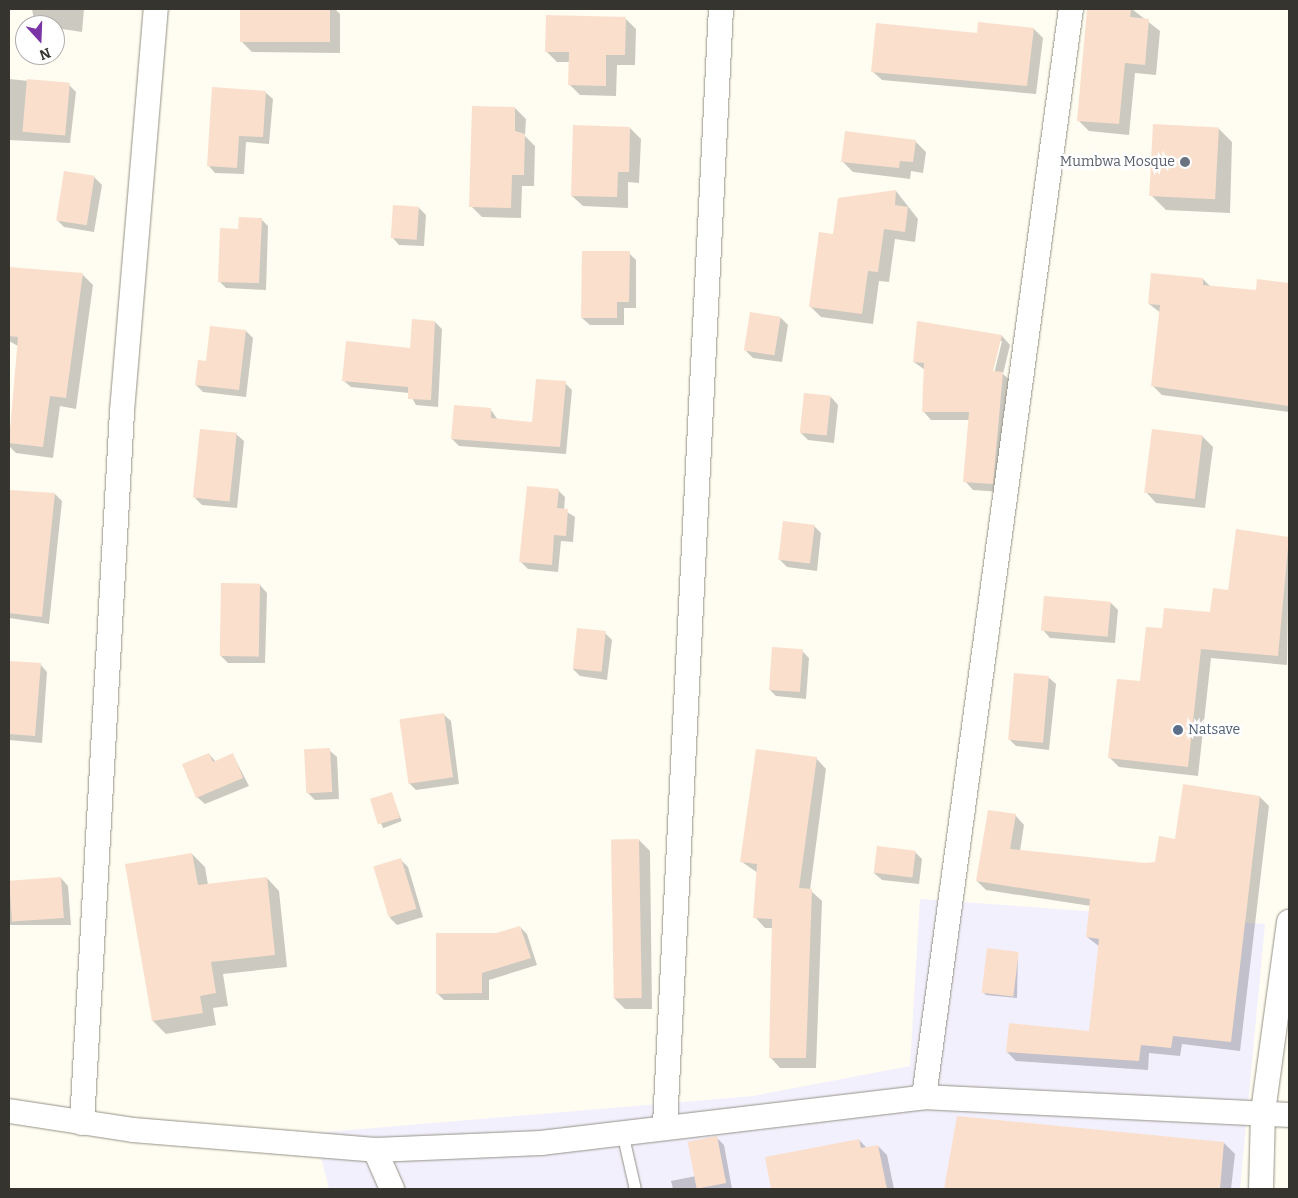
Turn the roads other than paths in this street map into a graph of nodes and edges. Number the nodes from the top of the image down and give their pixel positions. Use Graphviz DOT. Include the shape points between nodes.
graph roads {
  1 [pos="156,9"];
  2 [pos="721,9"];
  3 [pos="1071,9"];
  4 [pos="1289,922"];
  5 [pos="924,1097"];
  6 [pos="9,1111"];
  7 [pos="1263,1112"];
  8 [pos="1289,1115"];
  9 [pos="82,1123"];
  10 [pos="665,1125"];
  11 [pos="622,1132"];
  12 [pos="375,1150"];
  13 [pos="392,1189"];
  14 [pos="635,1189"];
  15 [pos="1261,1189"];
  1 -- 9 [label="street" via="122,411"];
  2 -- 10 [label="street"];
  3 -- 5 [label="street"];
  4 -- 7 [label="street"];
  5 -- 7 [label="street"];
  5 -- 10 [label="street"];
  6 -- 9 [label="street"];
  7 -- 8 [label="street"];
  7 -- 15 [label="street"];
  9 -- 12 [label="street"];
  10 -- 11 [label="street"];
  11 -- 12 [label="street" via="541,1143"];
  11 -- 14 [label="lane"];
  12 -- 13 [label="street"];
}
